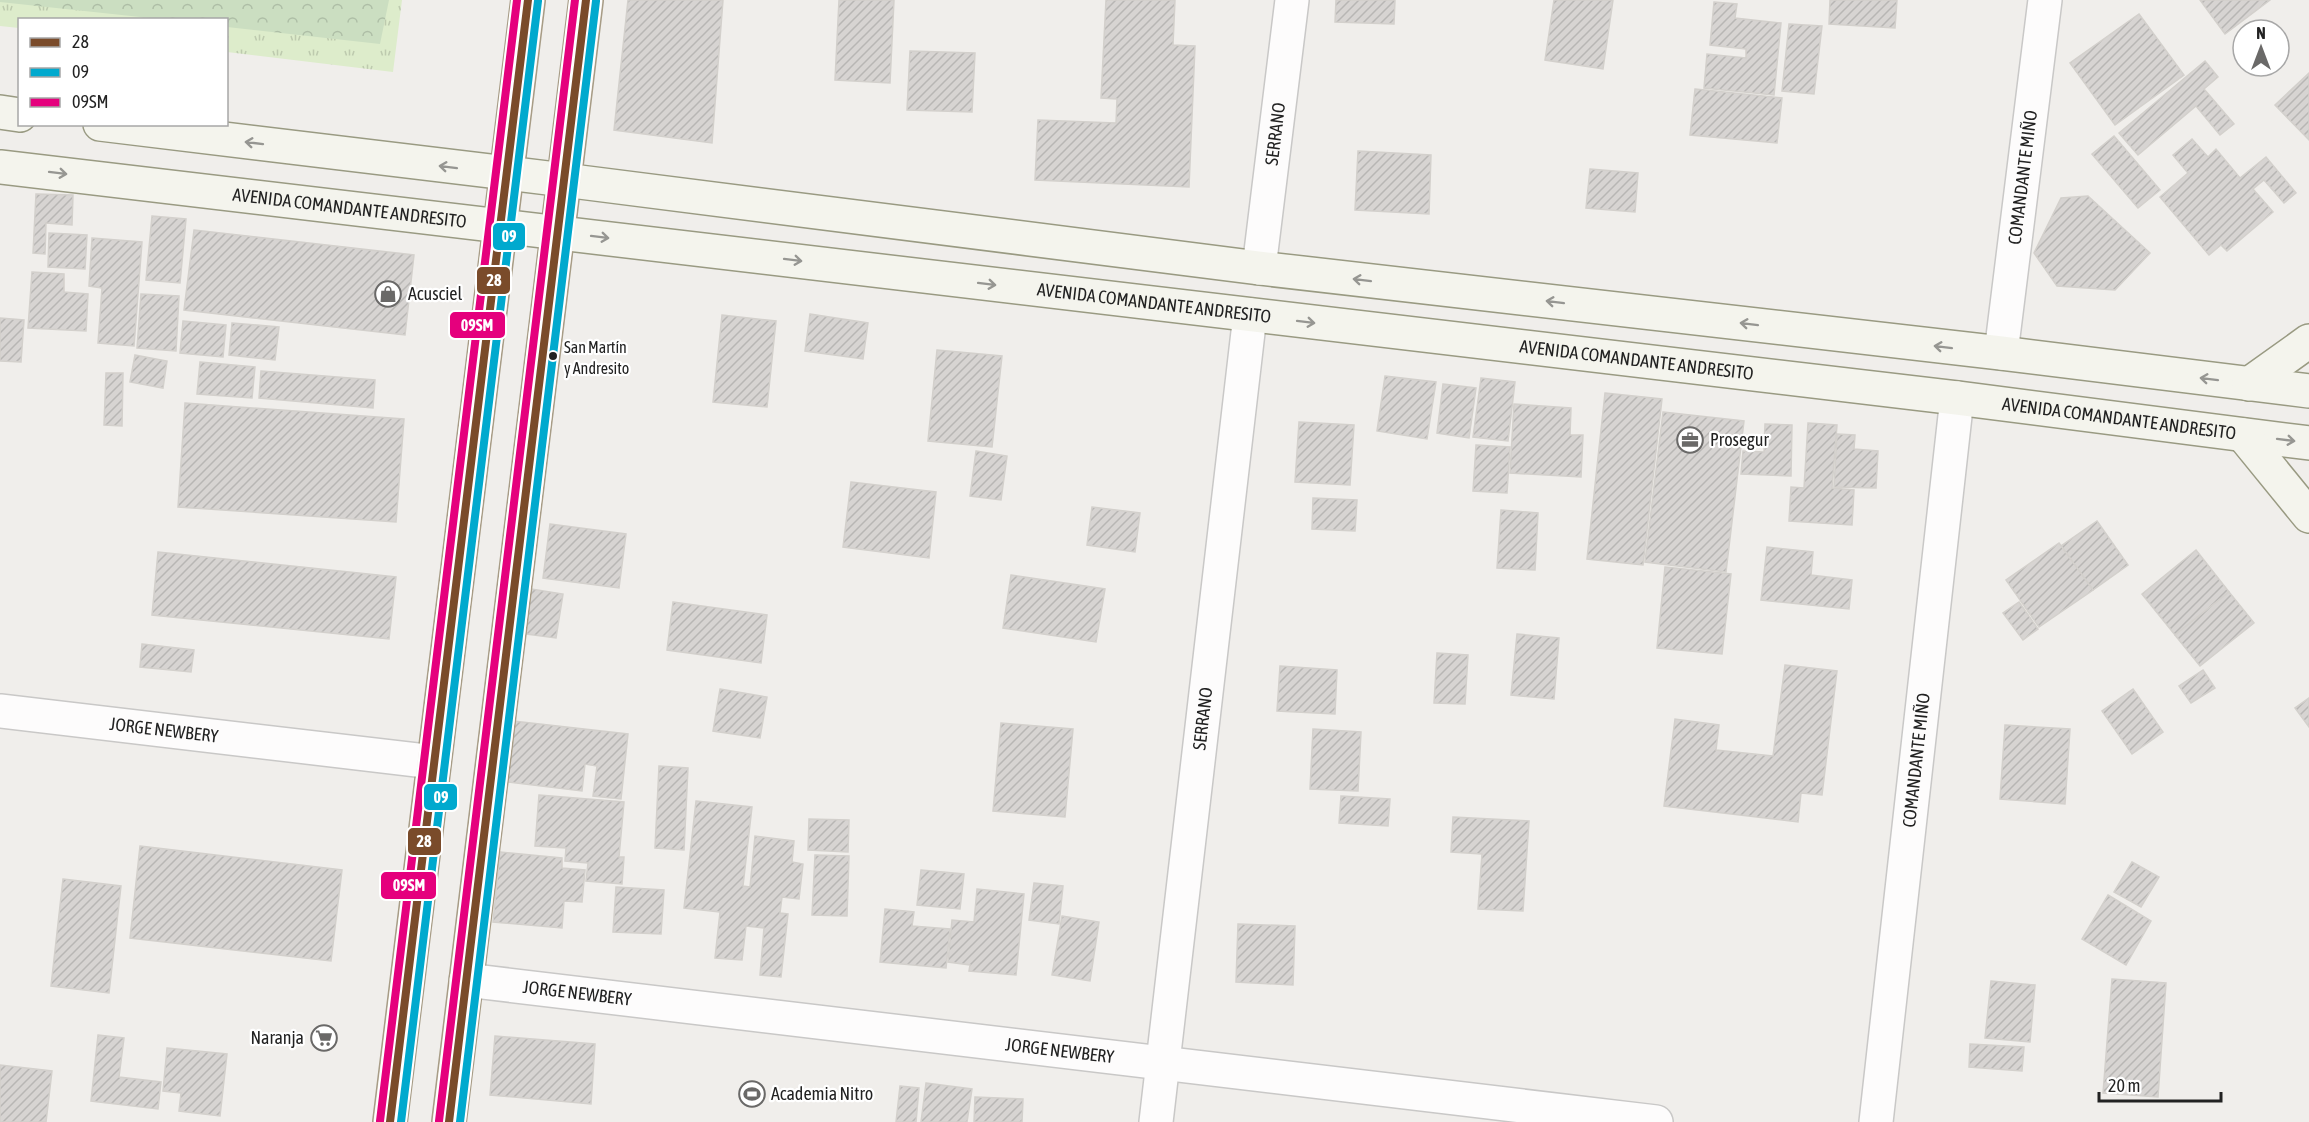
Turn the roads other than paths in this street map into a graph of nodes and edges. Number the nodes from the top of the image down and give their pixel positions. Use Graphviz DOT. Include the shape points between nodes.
graph roads {
  1 [pos="528,0"];
  2 [pos="586,0"];
  3 [pos="1292,0"];
  4 [pos="2045,0"];
  5 [pos="0,112"];
  6 [pos="18,115"];
  7 [pos="116,126"];
  8 [pos="0,167"];
  9 [pos="506,174"];
  10 [pos="564,180"];
  11 [pos="500,225"];
  12 [pos="558,232"];
  13 [pos="1259,268"];
  14 [pos="1250,315"];
  15 [pos="2309,341"];
  16 [pos="2001,353"];
  17 [pos="2249,384"];
  18 [pos="2309,392"];
  19 [pos="1957,398"];
  20 [pos="2243,435"];
  21 [pos="2309,442"];
  22 [pos="2309,516"];
  23 [pos="0,711"];
  24 [pos="434,762"];
  25 [pos="466,980"];
  26 [pos="1163,1063"];
  27 [pos="390,1122"];
  28 [pos="448,1122"];
  29 [pos="1156,1122"];
  30 [pos="1656,1122"];
  31 [pos="1876,1122"];
  1 -- 9 [label="main road"];
  2 -- 10 [label="main road"];
  3 -- 13 [label="street, SERRANO"];
  4 -- 16 [label="street, COMANDANTE MIÑO"];
  5 -- 6 [label="main road"];
  9 -- 7 [label="main road, one-way"];
  8 -- 11 [label="main road, AVENIDA COMANDANTE ANDRESITO, one-way"];
  9 -- 10 [label="main road"];
  9 -- 11 [label="main road"];
  10 -- 12 [label="main road"];
  10 -- 13 [label="main road"];
  11 -- 12 [label="main road, AVENIDA COMANDANTE ANDRESITO"];
  11 -- 24 [label="main road"];
  12 -- 14 [label="main road, AVENIDA COMANDANTE ANDRESITO, one-way"];
  12 -- 25 [label="main road"];
  16 -- 13 [label="main road, one-way"];
  14 -- 19 [label="main road, AVENIDA COMANDANTE ANDRESITO, one-way"];
  14 -- 26 [label="street, SERRANO"];
  15 -- 17 [label="main road"];
  17 -- 16 [label="main road, one-way"];
  17 -- 18 [label="main road"];
  19 -- 20 [label="main road, AVENIDA COMANDANTE ANDRESITO"];
  19 -- 31 [label="street, COMANDANTE MIÑO"];
  20 -- 21 [label="main road, AVENIDA COMANDANTE ANDRESITO, one-way"];
  20 -- 22 [label="main road"];
  23 -- 24 [label="street, JORGE NEWBERY"];
  24 -- 27 [label="main road"];
  25 -- 26 [label="street, JORGE NEWBERY"];
  25 -- 28 [label="main road"];
  26 -- 29 [label="street, SERRANO"];
  26 -- 30 [label="street, JORGE NEWBERY"];
}
